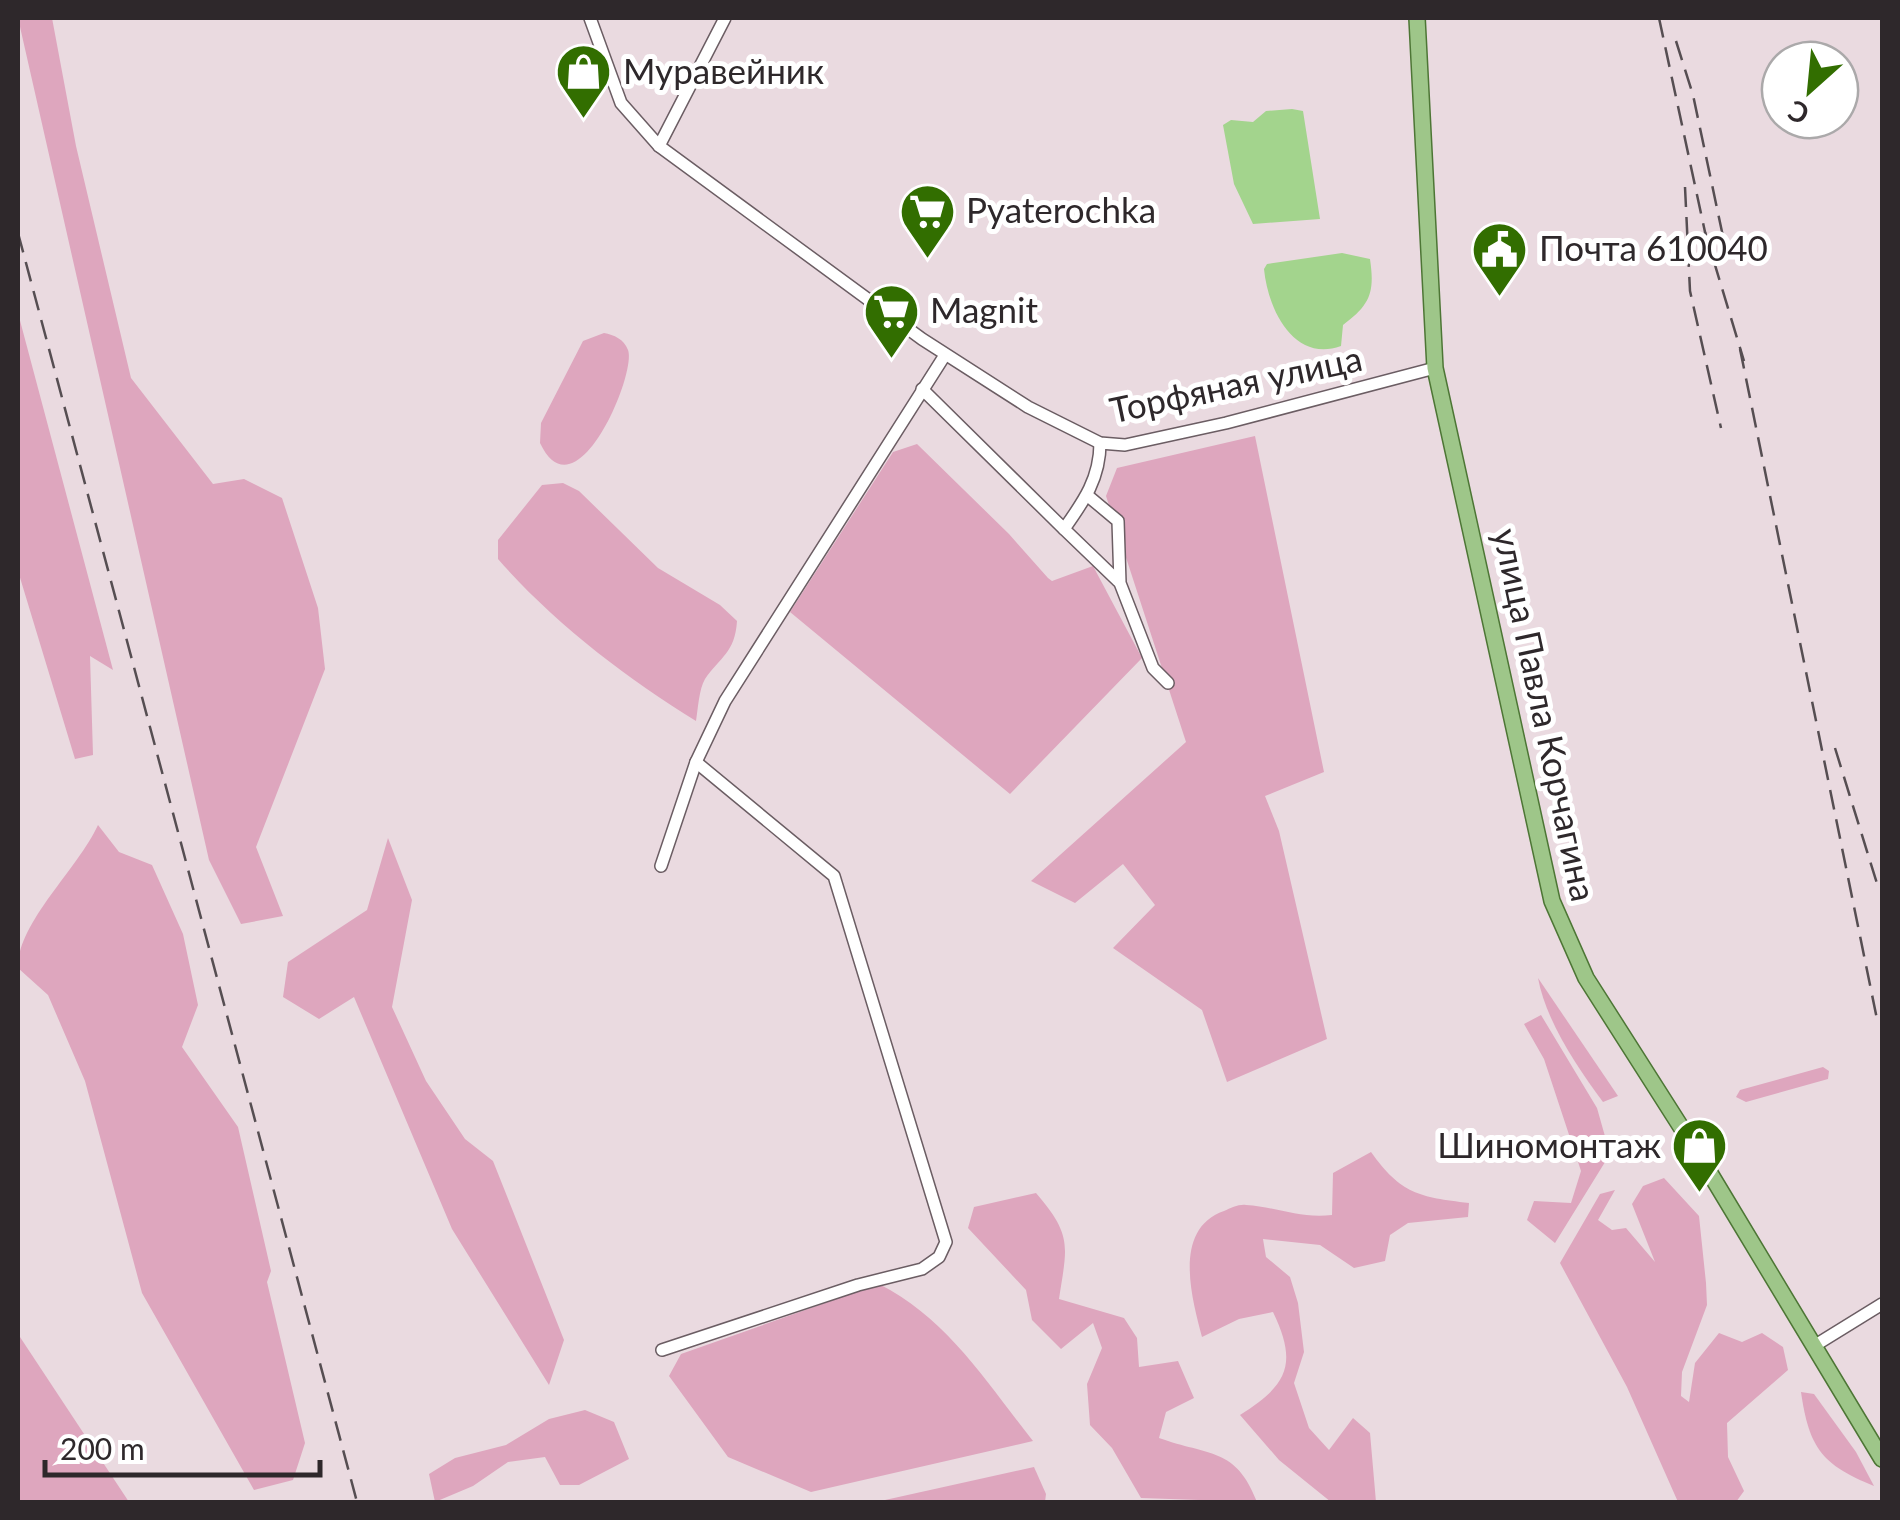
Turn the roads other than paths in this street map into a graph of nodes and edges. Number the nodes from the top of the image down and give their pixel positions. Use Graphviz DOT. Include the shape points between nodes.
graph roads {
  1 [pos="590,18"];
  2 [pos="724,18"];
  3 [pos="1417,18"];
  4 [pos="660,146"];
  5 [pos="945,354"];
  6 [pos="1435,368"];
  7 [pos="922,389"];
  8 [pos="1100,442"];
  9 [pos="1088,496"];
  10 [pos="1064,529"];
  11 [pos="1120,582"];
  12 [pos="1168,683"];
  13 [pos="696,762"];
  14 [pos="661,866"];
  15 [pos="1882,1304"];
  16 [pos="1814,1346"];
  17 [pos="662,1350"];
  18 [pos="1882,1459"];
  1 -- 4 [label="street, Торфяная улица" via="622,102"];
  2 -- 4 [label="street"];
  3 -- 6 [label="main road, улица Павла Корчагина"];
  4 -- 5 [label="street, Торфяная улица"];
  5 -- 7 [label="street"];
  5 -- 8 [label="street, Торфяная улица"];
  6 -- 8 [label="street, Торфяная улица" via="1159,438"];
  6 -- 16 [label="main road, улица Павла Корчагина" via="1560,926"];
  7 -- 10 [label="street"];
  7 -- 13 [label="street" via="738,677"];
  8 -- 9 [label="street"];
  9 -- 10 [label="street"];
  9 -- 11 [label="street" via="1118,520"];
  10 -- 11 [label="street"];
  11 -- 12 [label="street" via="1153,668"];
  13 -- 14 [label="street"];
  13 -- 17 [label="street" via="834,876 946,1242 922,1269"];
  15 -- 16 [label="street"];
  16 -- 18 [label="main road, улица Павла Корчагина"];
}
